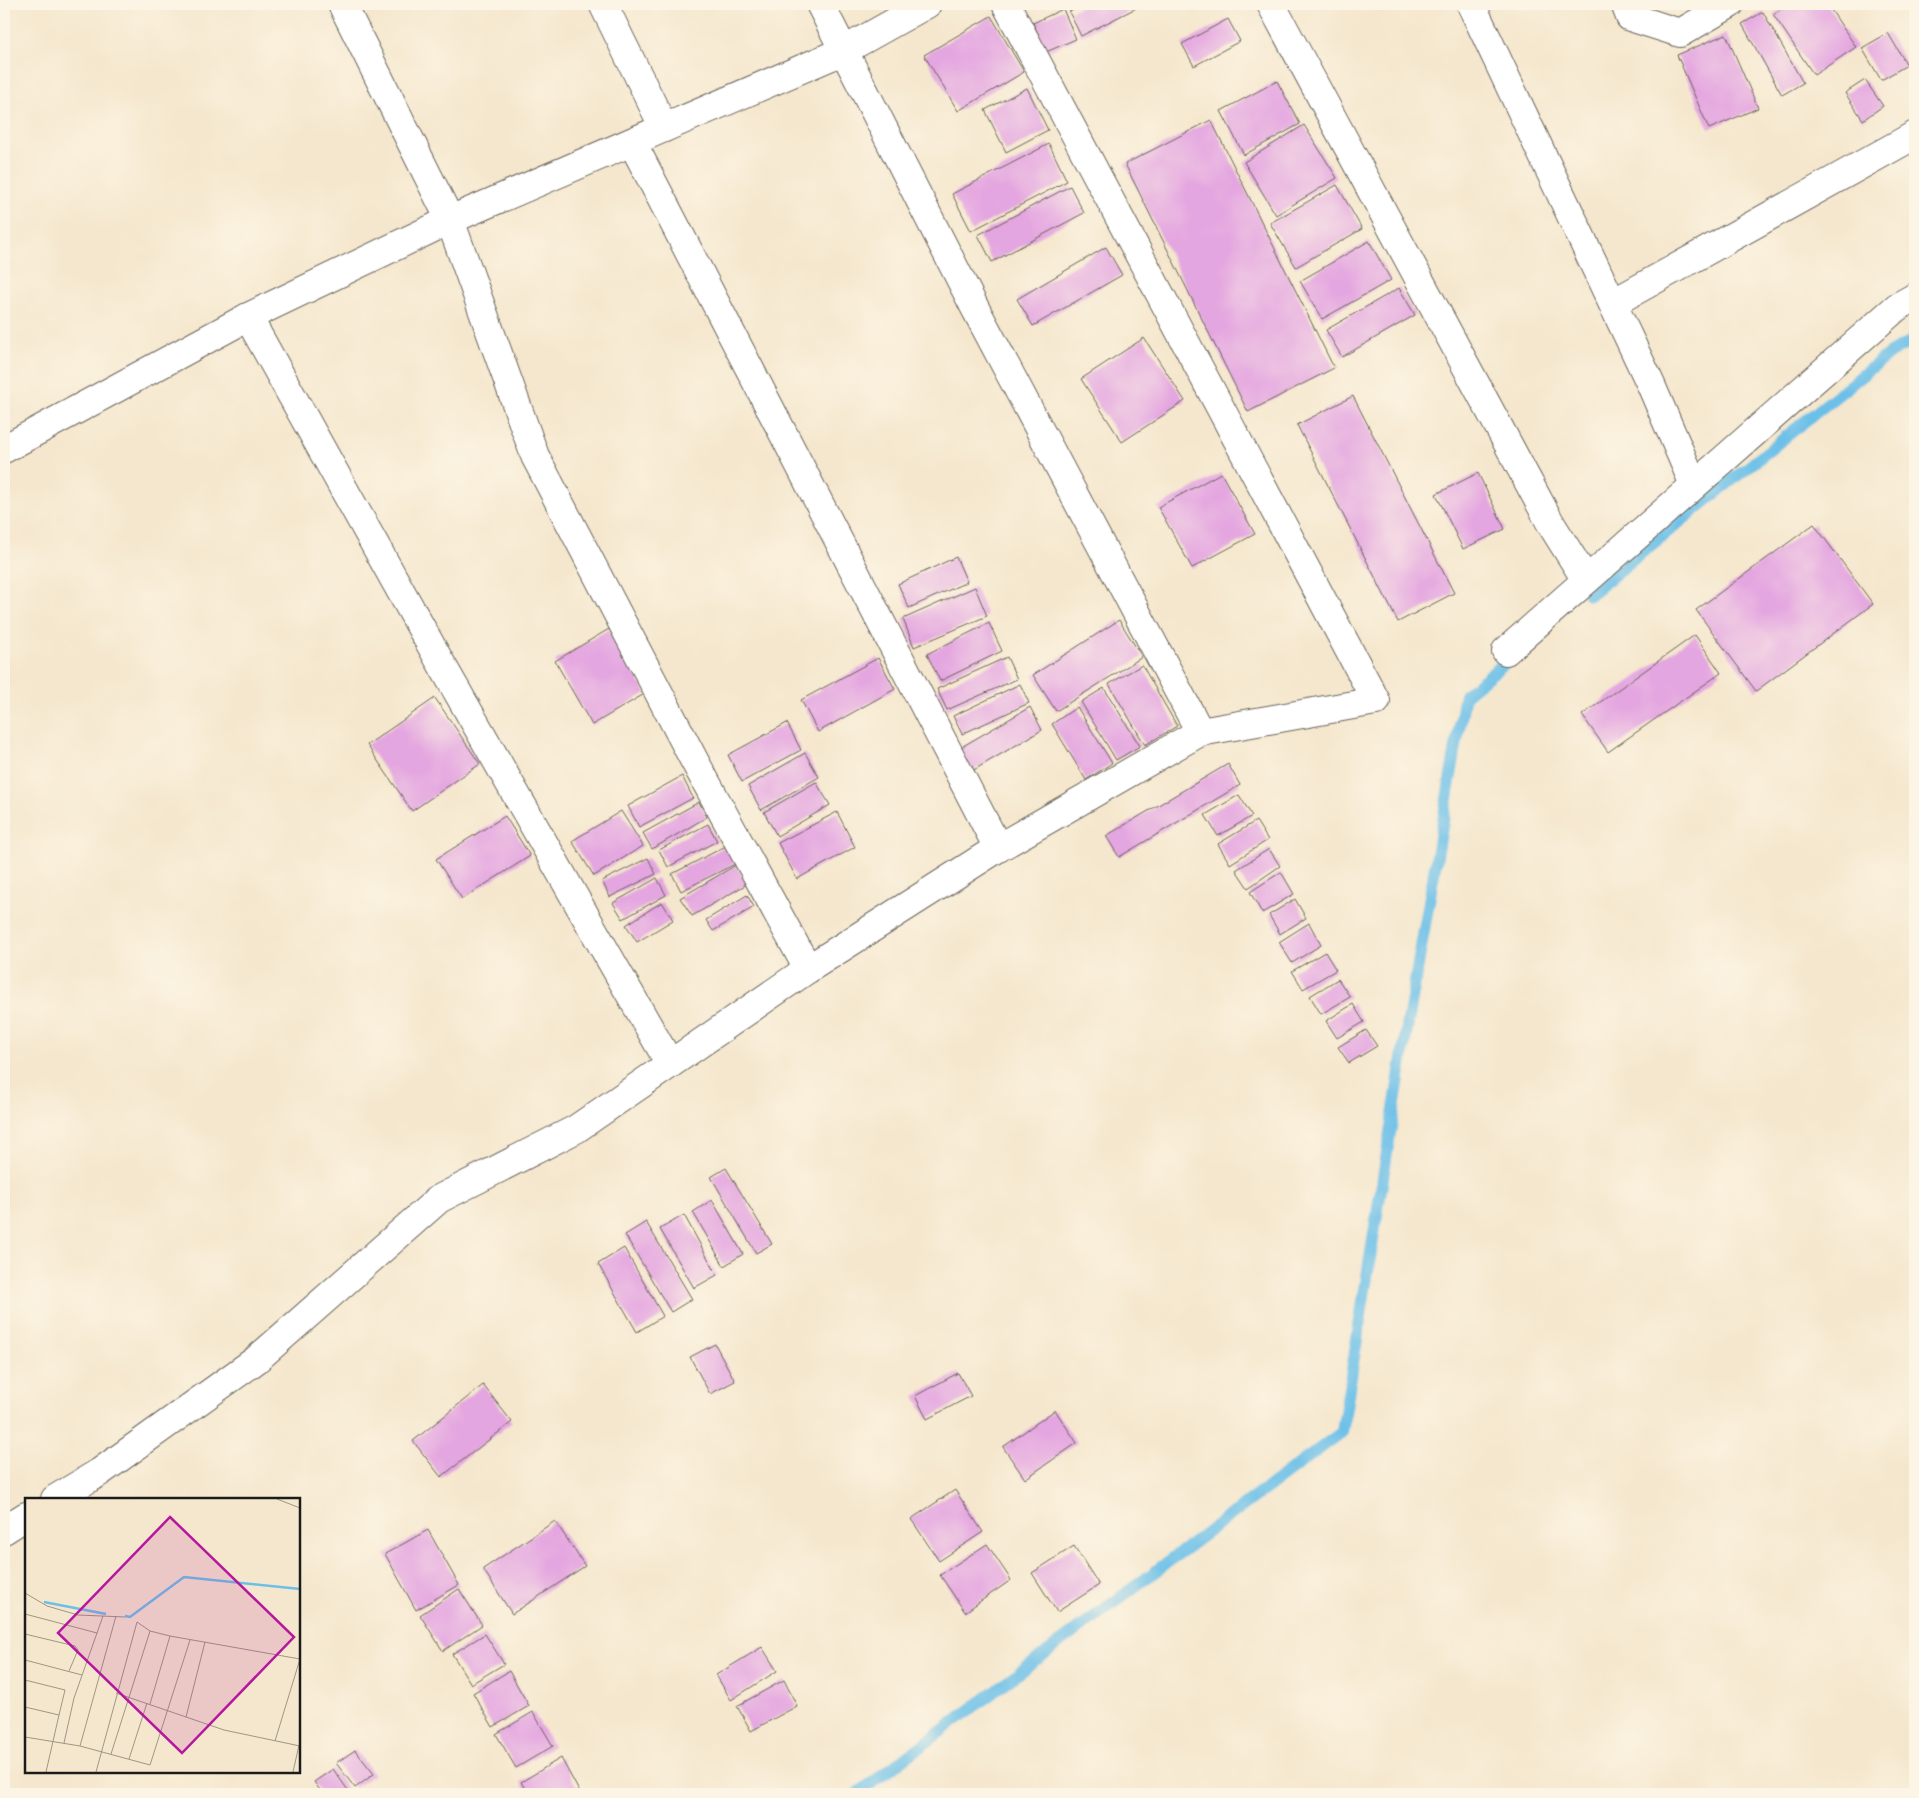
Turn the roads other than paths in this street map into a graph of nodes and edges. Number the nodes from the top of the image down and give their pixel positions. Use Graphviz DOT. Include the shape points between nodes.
graph roads {
  1 [pos="342,4"];
  2 [pos="603,4"];
  3 [pos="820,4"];
  4 [pos="927,4"];
  5 [pos="1006,4"];
  6 [pos="1271,4"];
  7 [pos="1471,4"];
  8 [pos="1625,4"];
  9 [pos="1730,4"];
  10 [pos="843,51"];
  11 [pos="664,128"];
  12 [pos="1915,134"];
  13 [pos="632,142"];
  14 [pos="450,220"];
  15 [pos="1915,297"];
  16 [pos="1613,303"];
  17 [pos="248,317"];
  18 [pos="4,449"];
  19 [pos="1694,485"];
  20 [pos="1586,580"];
  21 [pos="1506,651"];
  22 [pos="1200,732"];
  23 [pos="998,848"];
  24 [pos="808,969"];
  25 [pos="670,1064"];
  26 [pos="56,1498"];
  27 [pos="25,1517"];
  28 [pos="4,1530"];
  1 -- 14 [label="street"];
  2 -- 11 [label="street"];
  3 -- 10 [label="street"];
  4 -- 10 [label="street"];
  5 -- 22 [label="street" via="1376,701"];
  6 -- 20 [label="street" via="1552,524"];
  7 -- 16 [label="street"];
  8 -- 9 [label="street" via="1630,17 1680,33"];
  10 -- 11 [label="street"];
  10 -- 22 [label="street"];
  11 -- 13 [label="street"];
  12 -- 16 [label="street"];
  13 -- 14 [label="street"];
  13 -- 23 [label="street"];
  14 -- 17 [label="street"];
  14 -- 24 [label="street" via="535,456 689,751"];
  15 -- 19 [label="street" via="1897,307"];
  16 -- 19 [label="street"];
  17 -- 18 [label="street"];
  17 -- 25 [label="street"];
  19 -- 20 [label="street"];
  20 -- 21 [label="street"];
  22 -- 23 [label="street"];
  23 -- 24 [label="street"];
  24 -- 25 [label="street"];
  25 -- 26 [label="street" via="576,1128 439,1199 256,1360 100,1472"];
  27 -- 28 [label="street"];
}
